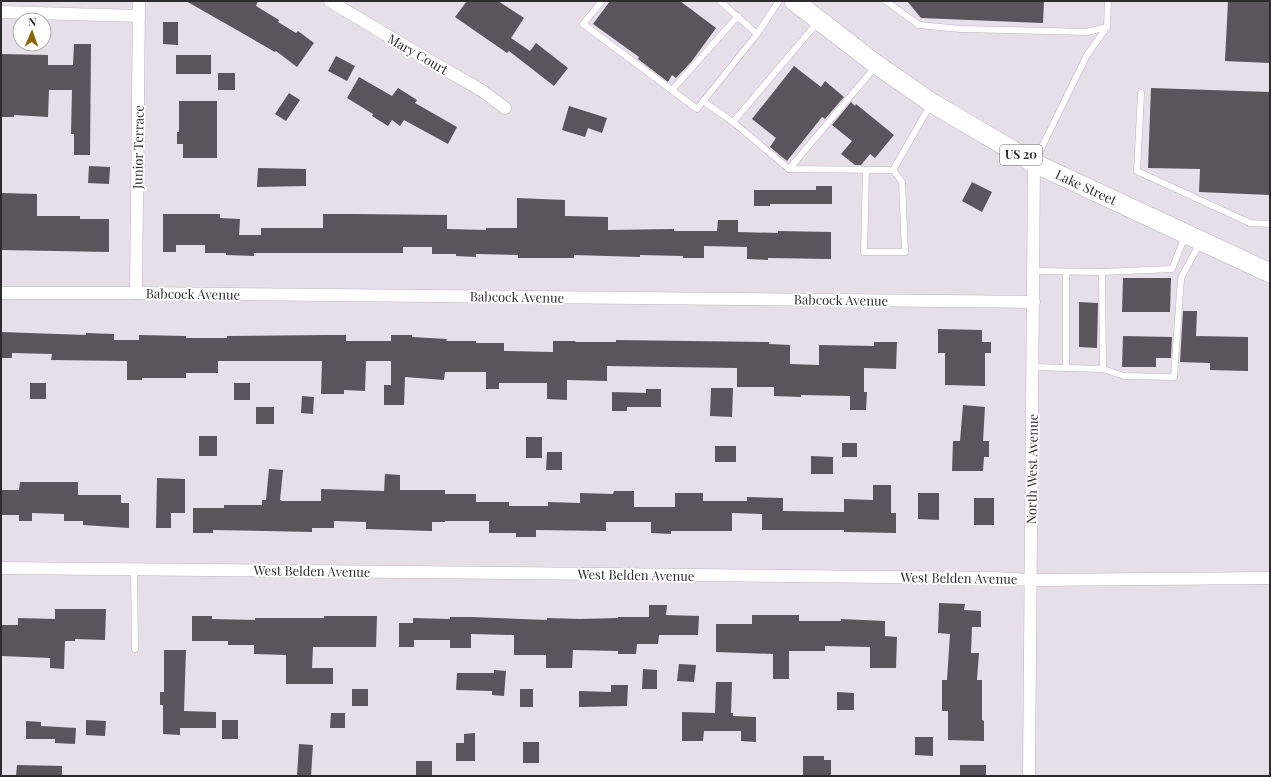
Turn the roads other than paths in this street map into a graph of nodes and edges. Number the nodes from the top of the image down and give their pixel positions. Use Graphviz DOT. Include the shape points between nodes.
graph roads {
  1 [pos="139,1"];
  2 [pos="330,1"];
  3 [pos="602,1"];
  4 [pos="720,1"];
  5 [pos="779,1"];
  6 [pos="794,1"];
  7 [pos="886,1"];
  8 [pos="1108,1"];
  9 [pos="1,12"];
  10 [pos="139,16"];
  11 [pos="738,16"];
  12 [pos="819,21"];
  13 [pos="1107,27"];
  14 [pos="757,34"];
  15 [pos="877,65"];
  16 [pos="672,90"];
  17 [pos="1141,93"];
  18 [pos="703,101"];
  19 [pos="932,103"];
  20 [pos="505,108"];
  21 [pos="733,122"];
  22 [pos="1034,163"];
  23 [pos="789,169"];
  24 [pos="866,170"];
  25 [pos="893,170"];
  26 [pos="1270,224"];
  27 [pos="1193,237"];
  28 [pos="1172,269"];
  29 [pos="1033,271"];
  30 [pos="1066,272"];
  31 [pos="1102,272"];
  32 [pos="1270,273"];
  33 [pos="1181,278"];
  34 [pos="1,293"];
  35 [pos="136,293"];
  36 [pos="1034,302"];
  37 [pos="1033,367"];
  38 [pos="1066,368"];
  39 [pos="1103,370"];
  40 [pos="1,568"];
  41 [pos="134,570"];
  42 [pos="1270,578"];
  43 [pos="1031,580"];
  44 [pos="135,649"];
  45 [pos="1029,776"];
  1 -- 10 [label="street, Junior Terrace"];
  2 -- 20 [label="street, Mary Court" via="481,90"];
  3 -- 16 [label="lane" via="583,24"];
  4 -- 11 [label="lane"];
  5 -- 14 [label="lane"];
  6 -- 12 [label="main road, Lake Street / US 20"];
  7 -- 13 [label="lane" via="919,25 962,29 1086,32"];
  8 -- 13 [label="lane"];
  9 -- 10 [label="street"];
  10 -- 35 [label="street, Junior Terrace"];
  11 -- 14 [label="lane"];
  11 -- 16 [label="lane"];
  12 -- 15 [label="main road, Lake Street / US 20"];
  12 -- 21 [label="lane"];
  13 -- 22 [label="lane" via="1087,55"];
  14 -- 18 [label="lane"];
  15 -- 19 [label="main road, Lake Street / US 20"];
  15 -- 23 [label="lane"];
  16 -- 18 [label="lane" via="697,109"];
  17 -- 26 [label="lane" via="1137,171 1250,223"];
  18 -- 21 [label="lane"];
  19 -- 22 [label="main road, Lake Street / US 20"];
  19 -- 25 [label="lane"];
  21 -- 23 [label="lane"];
  22 -- 27 [label="main road, Lake Street / US 20"];
  22 -- 29 [label="street, North West Avenue"];
  23 -- 24 [label="lane"];
  24 -- 25 [label="lane"];
  24 -- 25 [label="lane" via="864,252 905,252 902,182"];
  27 -- 28 [label="lane"];
  27 -- 32 [label="main road, Lake Street / US 20"];
  27 -- 33 [label="lane"];
  28 -- 31 [label="lane"];
  28 -- 33 [label="lane"];
  29 -- 30 [label="lane"];
  29 -- 36 [label="street, North West Avenue"];
  30 -- 31 [label="lane"];
  30 -- 38 [label="lane"];
  31 -- 39 [label="lane"];
  33 -- 39 [label="lane" via="1174,377 1124,376"];
  34 -- 35 [label="street, Babcock Avenue"];
  35 -- 36 [label="street, Babcock Avenue"];
  36 -- 37 [label="street, North West Avenue"];
  37 -- 38 [label="lane"];
  37 -- 43 [label="street, North West Avenue"];
  38 -- 39 [label="lane"];
  40 -- 41 [label="street, West Belden Avenue"];
  41 -- 43 [label="street, West Belden Avenue"];
  41 -- 44 [label="lane"];
  42 -- 43 [label="street, West Belden Avenue"];
  43 -- 45 [label="street, North West Avenue"];
}
